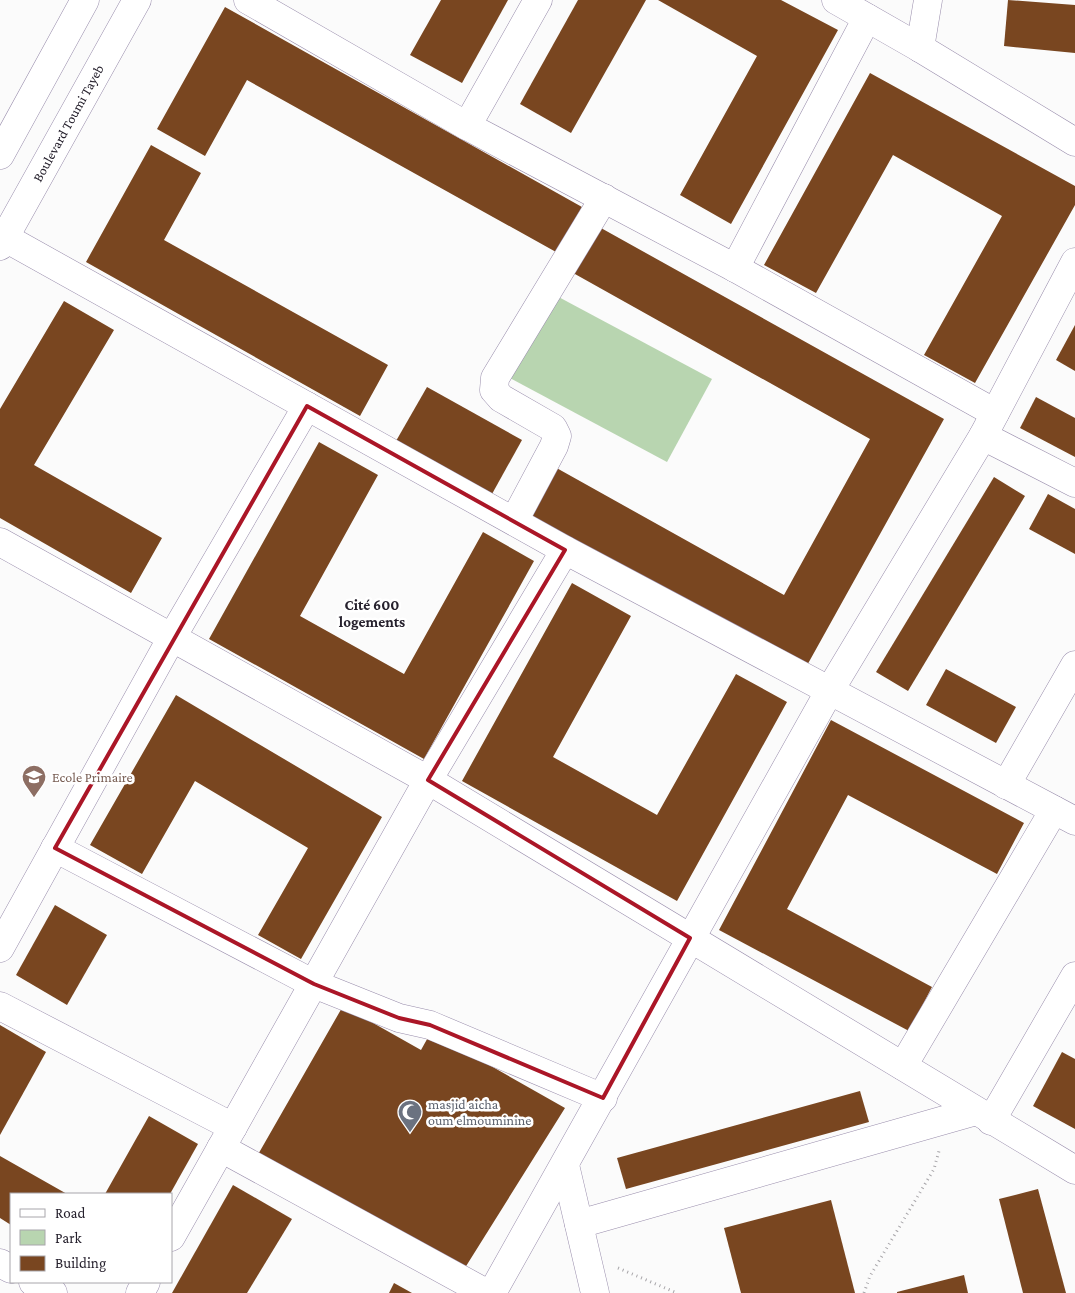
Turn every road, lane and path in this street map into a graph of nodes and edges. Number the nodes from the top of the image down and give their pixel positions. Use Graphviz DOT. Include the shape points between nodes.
graph roads {
  1 [pos="85,0"];
  2 [pos="136,0"];
  3 [pos="248,0"];
  4 [pos="538,0"];
  5 [pos="836,0"];
  6 [pos="928,0"];
  7 [pos="867,18"];
  8 [pos="920,48"];
  9 [pos="467,126"];
  10 [pos="1075,142"];
  11 [pos="0,155"];
  12 [pos="604,198"];
  13 [pos="2,240"];
  14 [pos="1075,262"];
  15 [pos="735,268"];
  16 [pos="308,406"];
  17 [pos="989,425"];
  18 [pos="1075,482"];
  19 [pos="514,521"];
  20 [pos="0,542"];
  21 [pos="565,550"];
  22 [pos="171,639"];
  23 [pos="1075,665"];
  24 [pos="830,690"];
  25 [pos="428,780"];
  26 [pos="1006,786"];
  27 [pos="1065,815"];
  28 [pos="55,848"];
  29 [pos="690,938"];
  30 [pos="0,948"];
  31 [pos="1075,976"];
  32 [pos="314,984"];
  33 [pos="0,1006"];
  34 [pos="903,1066"];
  35 [pos="603,1098"];
  36 [pos="984,1116"];
  37 [pos="948,1119"];
  38 [pos="227,1138"];
  39 [pos="565,1165"];
  40 [pos="1075,1170"];
  41 [pos="579,1224"];
  42 [pos="172,1235"];
  43 [pos="586,1254"];
  44 [pos="35,1283"];
  45 [pos="53,1293"];
  46 [pos="486,1293"];
  47 [pos="492,1293"];
  48 [pos="595,1293"];
  49 [pos="677,1293"];
  50 [pos="864,1293"];
  1 -- 11 [label="street"];
  2 -- 13 [label="street, Boulevard Toumi Tayeb"];
  3 -- 9 [label="street"];
  4 -- 9 [label="street"];
  5 -- 7 [label="street"];
  6 -- 8 [label="street"];
  7 -- 8 [label="street"];
  7 -- 15 [label="street"];
  8 -- 10 [label="street"];
  9 -- 12 [label="street"];
  12 -- 15 [label="street"];
  12 -- 19 [label="street" via="495,378 494,390 501,398 553,428 557,436"];
  13 -- 16 [label="street"];
  14 -- 17 [label="street"];
  15 -- 17 [label="street"];
  16 -- 19 [label="street"];
  16 -- 22 [label="street"];
  17 -- 18 [label="street"];
  17 -- 24 [label="street"];
  19 -- 21 [label="street"];
  20 -- 22 [label="street"];
  21 -- 24 [label="street"];
  21 -- 25 [label="street"];
  22 -- 25 [label="street"];
  22 -- 28 [label="street"];
  23 -- 26 [label="street"];
  24 -- 26 [label="street"];
  24 -- 29 [label="street"];
  25 -- 29 [label="street"];
  25 -- 32 [label="street"];
  26 -- 27 [label="street"];
  27 -- 34 [label="street"];
  28 -- 30 [label="street"];
  28 -- 32 [label="street"];
  29 -- 34 [label="street"];
  29 -- 35 [label="street"];
  31 -- 36 [label="street"];
  32 -- 35 [label="street" via="399,1018 430,1025"];
  32 -- 38 [label="street"];
  33 -- 38 [label="street"];
  34 -- 36 [label="street"];
  35 -- 39 [label="street"];
  36 -- 37 [label="street"];
  36 -- 40 [label="street"];
  37 -- 41 [label="street"];
  37 -- 50 [label="path" via="934,1169 870,1276"];
  38 -- 42 [label="street"];
  38 -- 46 [label="street"];
  39 -- 41 [label="street"];
  39 -- 47 [label="street"];
  41 -- 43 [label="street"];
  43 -- 48 [label="street"];
  43 -- 49 [label="path"];
  44 -- 45 [label="street"];
}
